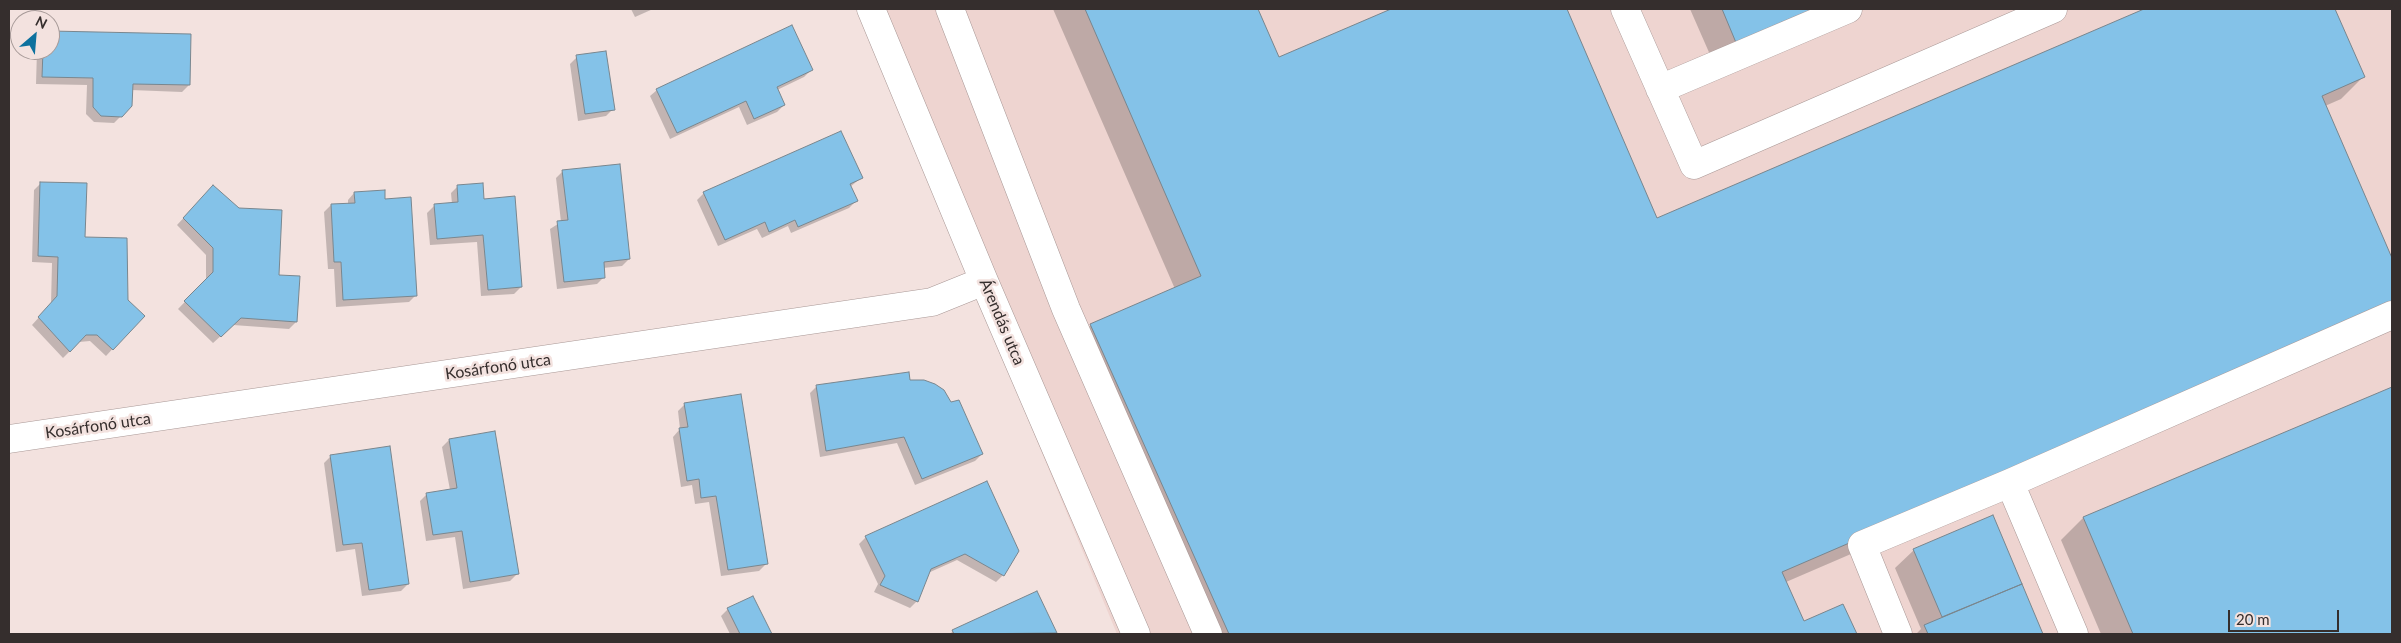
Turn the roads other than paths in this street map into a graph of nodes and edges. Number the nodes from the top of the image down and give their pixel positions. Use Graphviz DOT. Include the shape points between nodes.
graph roads {
  1 [pos="871,9"];
  2 [pos="950,9"];
  3 [pos="1625,9"];
  4 [pos="1848,9"];
  5 [pos="2053,9"];
  6 [pos="1660,89"];
  7 [pos="984,280"];
  8 [pos="2392,315"];
  9 [pos="9,439"];
  10 [pos="2010,483"];
  11 [pos="1136,634"];
  12 [pos="1208,634"];
  13 [pos="1898,634"];
  14 [pos="2074,634"];
  1 -- 7 [label="street, Árendás utca"];
  2 -- 12 [label="street" via="1066,309"];
  3 -- 6 [label="street"];
  4 -- 6 [label="street"];
  5 -- 6 [label="street" via="1694,164"];
  7 -- 9 [label="street, Kosárfonó utca" via="932,302"];
  7 -- 11 [label="street, Árendás utca"];
  8 -- 10 [label="street"];
  10 -- 13 [label="street" via="1862,544"];
  10 -- 14 [label="street"];
}
